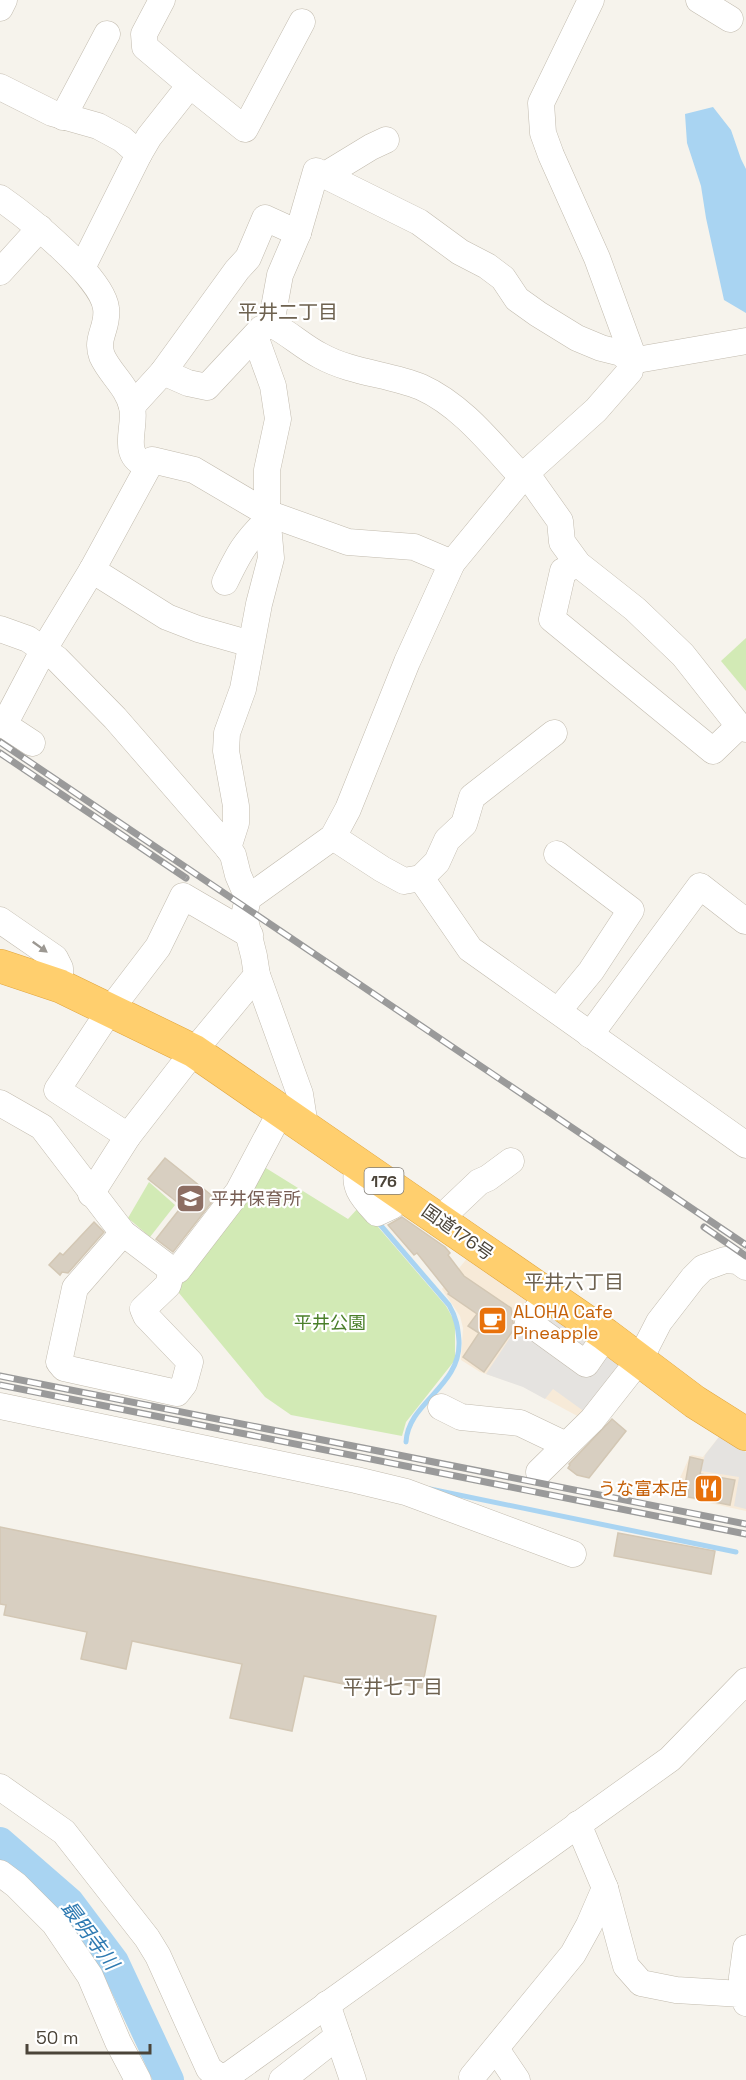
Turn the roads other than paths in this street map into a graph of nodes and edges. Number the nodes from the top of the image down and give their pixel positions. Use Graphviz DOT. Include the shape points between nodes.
graph roads {
  1 [pos="4,0"];
  2 [pos="162,0"];
  3 [pos="591,0"];
  4 [pos="699,0"];
  5 [pos="0,8"];
  6 [pos="730,19"];
  7 [pos="302,22"];
  8 [pos="106,34"];
  9 [pos="190,85"];
  10 [pos="0,87"];
  11 [pos="63,117"];
  12 [pos="386,140"];
  13 [pos="139,154"];
  14 [pos="325,176"];
  15 [pos="0,198"];
  16 [pos="40,228"];
  17 [pos="298,233"];
  18 [pos="82,268"];
  19 [pos="0,272"];
  20 [pos="263,330"];
  21 [pos="746,340"];
  22 [pos="631,361"];
  23 [pos="163,372"];
  24 [pos="132,406"];
  25 [pos="149,466"];
  26 [pos="524,475"];
  27 [pos="267,517"];
  28 [pos="452,563"];
  29 [pos="578,564"];
  30 [pos="93,570"];
  31 [pos="225,582"];
  32 [pos="0,629"];
  33 [pos="251,644"];
  34 [pos="44,649"];
  35 [pos="2,724"];
  36 [pos="743,727"];
  37 [pos="554,734"];
  38 [pos="32,743"];
  39 [pos="333,837"];
  40 [pos="228,848"];
  41 [pos="557,854"];
  42 [pos="421,878"];
  43 [pos="248,898"];
  44 [pos="746,913"];
  45 [pos="0,920"];
  46 [pos="746,922"];
  47 [pos="250,935"];
  48 [pos="0,966"];
  49 [pos="257,975"];
  50 [pos="60,986"];
  51 [pos="110,1010"];
  52 [pos="558,1011"];
  53 [pos="590,1035"];
  54 [pos="194,1051"];
  55 [pos="0,1103"];
  56 [pos="293,1119"];
  57 [pos="128,1136"];
  58 [pos="746,1145"];
  59 [pos="511,1161"];
  60 [pos="91,1194"];
  61 [pos="440,1219"];
  62 [pos="123,1233"];
  63 [pos="746,1267"];
  64 [pos="172,1270"];
  65 [pos="640,1359"];
  66 [pos="0,1406"];
  67 [pos="441,1407"];
  68 [pos="746,1434"];
  69 [pos="567,1445"];
  70 [pos="539,1472"];
  71 [pos="573,1554"];
  72 [pos="746,1681"];
  73 [pos="0,1786"];
  74 [pos="0,1803"];
  75 [pos="578,1824"];
  76 [pos="0,1873"];
  77 [pos="605,1888"];
  78 [pos="746,1948"];
  79 [pos="744,1998"];
  80 [pos="327,2004"];
  81 [pos="338,2036"];
  82 [pos="496,2049"];
  83 [pos="472,2077"];
  84 [pos="135,2079"];
  85 [pos="202,2080"];
  86 [pos="282,2080"];
  87 [pos="353,2080"];
  88 [pos="517,2080"];
  1 -- 5 [label="street"];
  2 -- 9 [label="street" via="144,34 145,47"];
  3 -- 22 [label="street" via="541,103 541,121 551,155 600,268 631,351"];
  4 -- 6 [label="street"];
  7 -- 9 [label="street" via="245,129"];
  8 -- 11 [label="street"];
  9 -- 13 [label="street"];
  10 -- 11 [label="street"];
  11 -- 13 [label="street" via="98,126"];
  12 -- 14 [label="street"];
  13 -- 18 [label="street"];
  14 -- 17 [label="street" via="316,171"];
  14 -- 22 [label="street" via="419,222 487,266 502,278 517,299 538,314 577,338 621,353"];
  15 -- 16 [label="street"];
  16 -- 18 [label="street"];
  16 -- 19 [label="street"];
  17 -- 20 [label="street"];
  17 -- 23 [label="street" via="265,218 248,258"];
  18 -- 24 [label="street" via="106,306 106,325 99,343 103,357"];
  20 -- 23 [label="street" via="207,387"];
  20 -- 26 [label="street" via="284,330 320,356 421,387 460,411"];
  20 -- 27 [label="street" via="278,419 267,470"];
  21 -- 22 [label="street"];
  22 -- 26 [label="street" via="630,371 596,410"];
  23 -- 24 [label="street"];
  24 -- 25 [label="street" via="133,454 141,464"];
  25 -- 27 [label="street" via="152,460 194,470"];
  25 -- 30 [label="street"];
  26 -- 28 [label="street"];
  26 -- 29 [label="street" via="560,520 562,542"];
  27 -- 28 [label="street" via="348,542 414,547"];
  27 -- 31 [label="street" via="241,549"];
  27 -- 33 [label="street" via="271,558"];
  28 -- 39 [label="street"];
  29 -- 36 [label="street" via="636,609 683,655"];
  29 -- 36 [label="street" via="563,571 552,619 713,751"];
  30 -- 33 [label="street" via="167,616"];
  30 -- 34 [label="street"];
  32 -- 34 [label="street"];
  33 -- 40 [label="street" via="243,689 227,733 225,751 236,806 236,823"];
  34 -- 35 [label="street"];
  34 -- 40 [label="street" via="115,718"];
  35 -- 38 [label="street"];
  37 -- 42 [label="street" via="472,797 464,824 447,840 437,862"];
  39 -- 42 [label="street" via="404,881"];
  39 -- 43 [label="street"];
  40 -- 43 [label="street"];
  41 -- 52 [label="street" via="631,910 591,971"];
  42 -- 52 [label="street" via="470,949"];
  43 -- 47 [label="street" via="244,916"];
  44 -- 46 [label="street"];
  45 -- 50 [label="street, one-way" via="55,958 60,968"];
  46 -- 53 [label="street" via="700,886"];
  47 -- 49 [label="street"];
  47 -- 51 [label="street" via="183,896 158,947"];
  48 -- 50 [label="highway, 国道176号 / 176"];
  49 -- 54 [label="street"];
  49 -- 56 [label="street" via="300,1094"];
  50 -- 51 [label="highway, 国道176号 / 176"];
  51 -- 54 [label="highway, 国道176号 / 176"];
  51 -- 57 [label="street" via="57,1090"];
  52 -- 53 [label="street"];
  53 -- 58 [label="street"];
  54 -- 56 [label="highway, 国道176号 / 176"];
  54 -- 57 [label="street"];
  55 -- 60 [label="street" via="42,1127"];
  56 -- 61 [label="highway, 国道176号 / 176"];
  56 -- 64 [label="street" via="178,1270"];
  57 -- 60 [label="street"];
  59 -- 61 [label="street" via="479,1182"];
  60 -- 62 [label="street"];
  61 -- 65 [label="highway, 国道176号 / 176"];
  62 -- 64 [label="street"];
  62 -- 64 [label="street" via="75,1288 58,1362 64,1368 177,1393 190,1362 143,1309 168,1285"];
  63 -- 65 [label="street" via="738,1261 725,1260 704,1268 659,1322"];
  65 -- 68 [label="highway, 国道176号 / 176" via="694,1402"];
  65 -- 69 [label="street"];
  66 -- 71 [label="street" via="406,1492"];
  67 -- 69 [label="street" via="461,1418 520,1423"];
  69 -- 70 [label="street"];
  72 -- 75 [label="street" via="670,1759"];
  73 -- 80 [label="street" via="64,1832 147,1938 209,2069 219,2077 229,2075"];
  74 -- 85 [label="street" via="79,1865 109,1903 154,1973 190,2061"];
  75 -- 77 [label="street"];
  75 -- 80 [label="street"];
  76 -- 84 [label="street" via="54,1923 90,1976"];
  77 -- 79 [label="street" via="627,1966 641,1983"];
  77 -- 82 [label="street" via="573,1954"];
  78 -- 79 [label="street"];
  80 -- 81 [label="street"];
  81 -- 86 [label="street"];
  81 -- 87 [label="street"];
  82 -- 83 [label="street"];
  82 -- 88 [label="street"];
}
